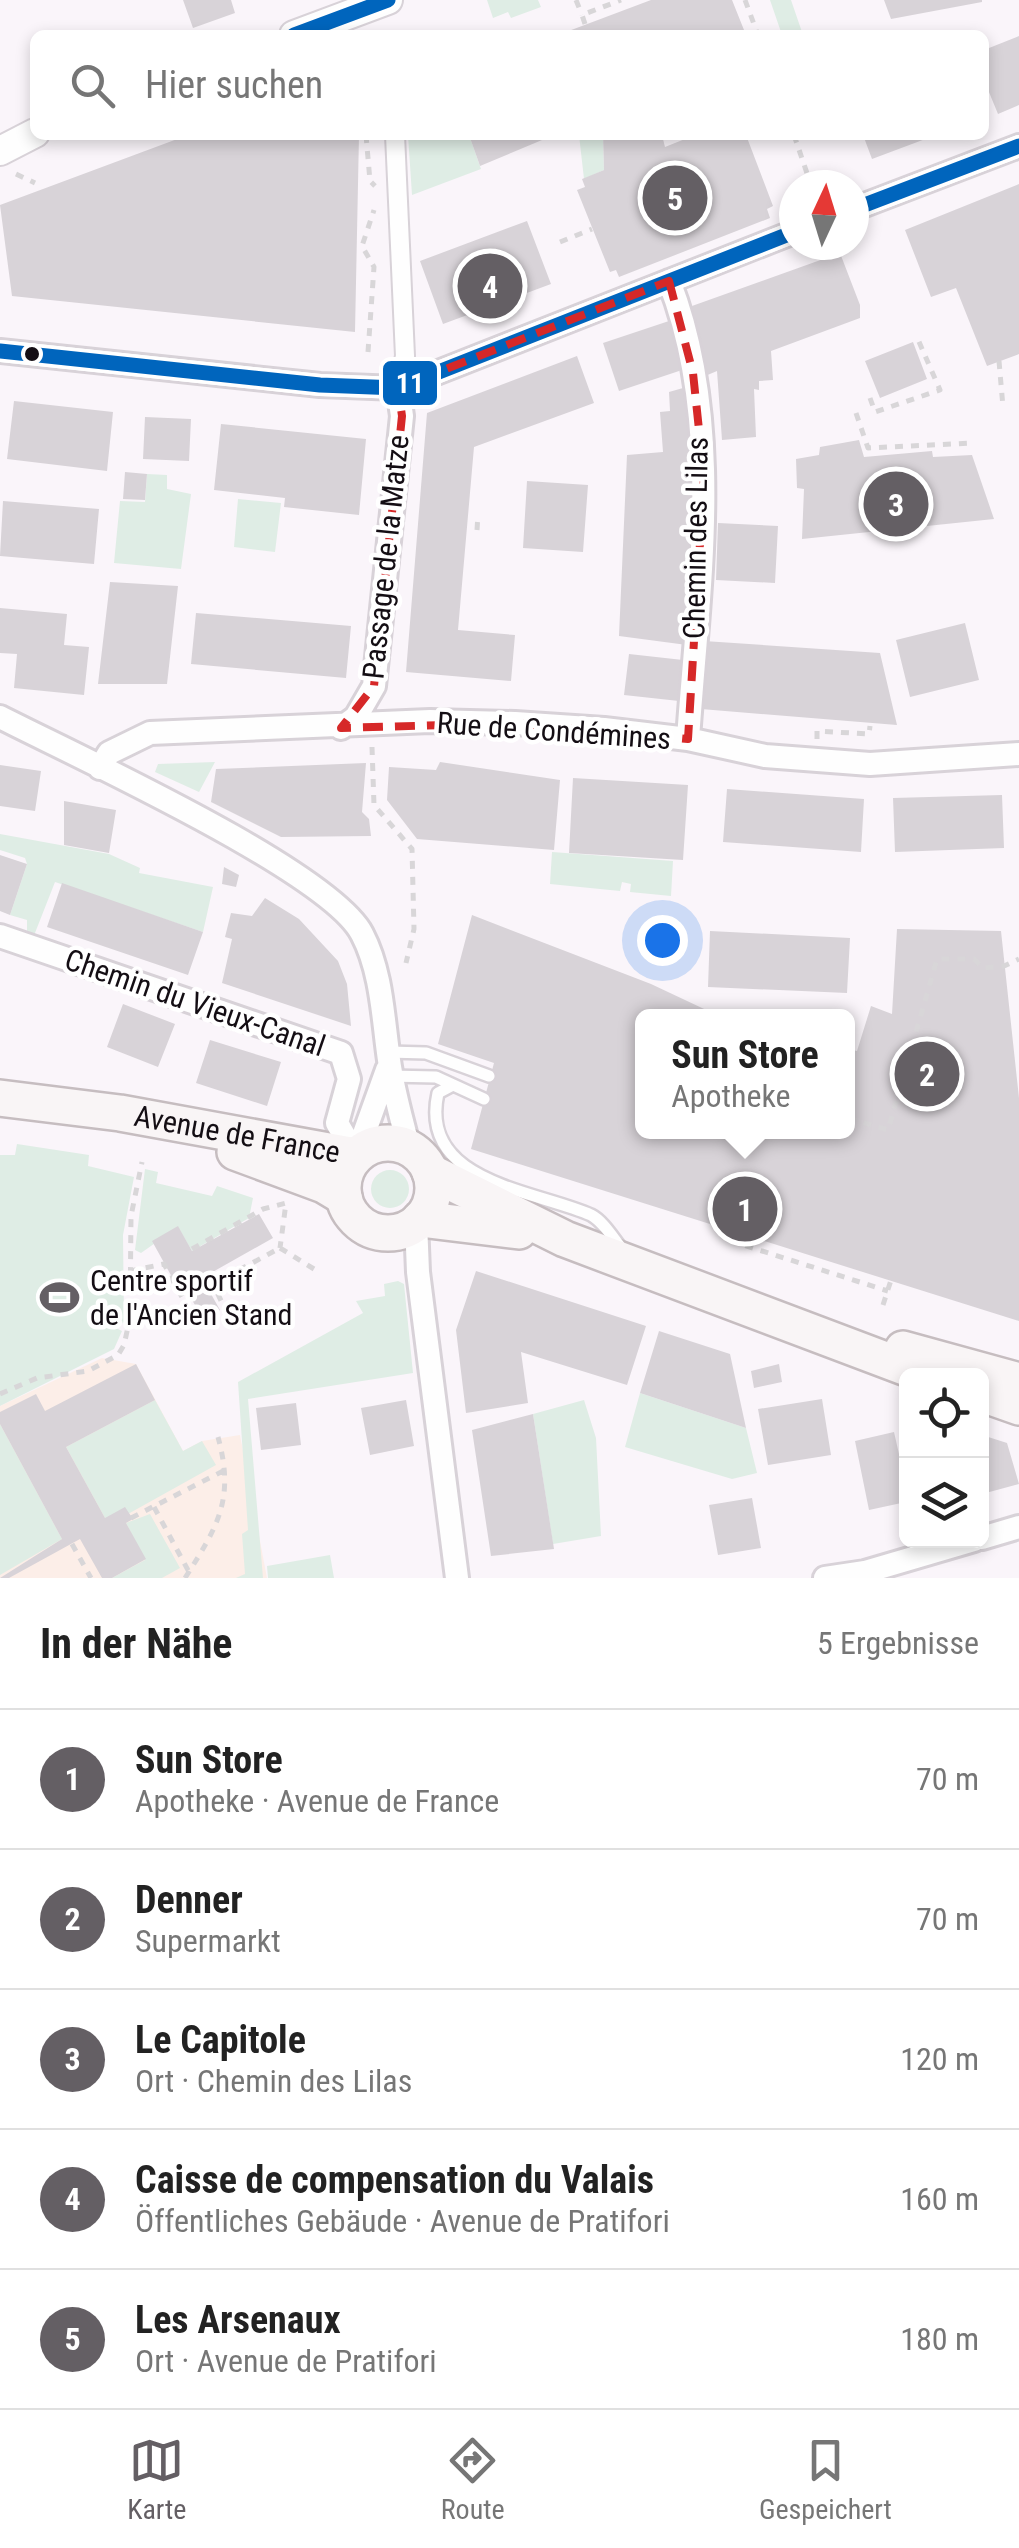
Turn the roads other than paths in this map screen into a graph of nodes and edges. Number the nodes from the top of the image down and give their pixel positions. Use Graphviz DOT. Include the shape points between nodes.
graph roads {
  1 [pos="388,0"];
  2 [pos="307,30"];
  3 [pos="30,131"];
  4 [pos="30,133"];
  5 [pos="0,136"];
  6 [pos="395,140"];
  7 [pos="1019,146"];
  8 [pos="0,151"];
  9 [pos="869,203"];
  10 [pos="779,238"];
  11 [pos="669,281"];
  12 [pos="0,351"];
  13 [pos="398,388"];
  14 [pos="0,717"];
  15 [pos="341,728"];
  16 [pos="688,740"];
  17 [pos="1019,754"];
  18 [pos="100,768"];
  19 [pos="0,936"];
  20 [pos="389,1067"];
  21 [pos="488,1076"];
  22 [pos="453,1085"];
  23 [pos="0,1098"];
  24 [pos="484,1099"];
  25 [pos="120,1113"];
  26 [pos="356,1156"];
  27 [pos="419,1160"];
  28 [pos="344,1198"];
  29 [pos="418,1221"];
  30 [pos="565,1239"];
  31 [pos="635,1263"];
  32 [pos="776,1315"];
  33 [pos="908,1368"];
  34 [pos="1019,1381"];
  35 [pos="989,1396"];
  36 [pos="1019,1407"];
  37 [pos="1019,1528"];
  38 [pos="989,1537"];
  39 [pos="950,1548"];
  40 [pos="457,1578"];
  41 [pos="825,1578"];
  1 -- 2 [label="street"];
  3 -- 5 [label="street"];
  4 -- 8 [label="street"];
  6 -- 13 [label="street, Passage de la Matze" via="405,356"];
  7 -- 9 [label="street"];
  10 -- 11 [label="street"];
  11 -- 13 [label="street"];
  11 -- 16 [label="street, Chemin des Lilas" via="693,373 704,477"];
  12 -- 13 [label="street"];
  13 -- 15 [label="street, Passage de la Matze" via="402,416 374,686"];
  14 -- 18 [label="street"];
  15 -- 16 [label="street, Rue de Condémines" via="514,723"];
  15 -- 18 [label="street, Rue de Condémines" via="150,733 109,753"];
  16 -- 17 [label="street, Rue de Condémines" via="766,756 870,764"];
  18 -- 20 [label="street" via="282,866 344,908 376,973"];
  19 -- 26 [label="street, Chemin du Vieux-Canal" via="342,1053 349,1079 338,1124"];
  20 -- 21 [label="lane" via="426,1053"];
  20 -- 22 [label="lane"];
  20 -- 26 [label="street"];
  20 -- 27 [label="street"];
  22 -- 24 [label="lane"];
  22 -- 31 [label="lane" via="438,1093 435,1106 456,1160 486,1180 595,1216"];
  23 -- 25 [label="main road, Avenue de France"];
  25 -- 26 [label="main road, Avenue de France"];
  25 -- 28 [label="main road, Avenue de France" via="296,1174"];
  26 -- 27 [label="main road" via="383,1144"];
  26 -- 28 [label="main road" via="345,1176"];
  27 -- 29 [label="main road" via="432,1195"];
  27 -- 30 [label="main road"];
  28 -- 29 [label="main road" via="356,1220 372,1230 391,1232"];
  29 -- 30 [label="main road"];
  29 -- 40 [label="street" via="418,1272"];
  30 -- 31 [label="main road"];
  31 -- 32 [label="main road"];
  32 -- 33 [label="main road"];
  32 -- 34 [label="main road"];
  35 -- 36 [label="main road"];
  37 -- 38 [label="street"];
  39 -- 41 [label="street"];
}
